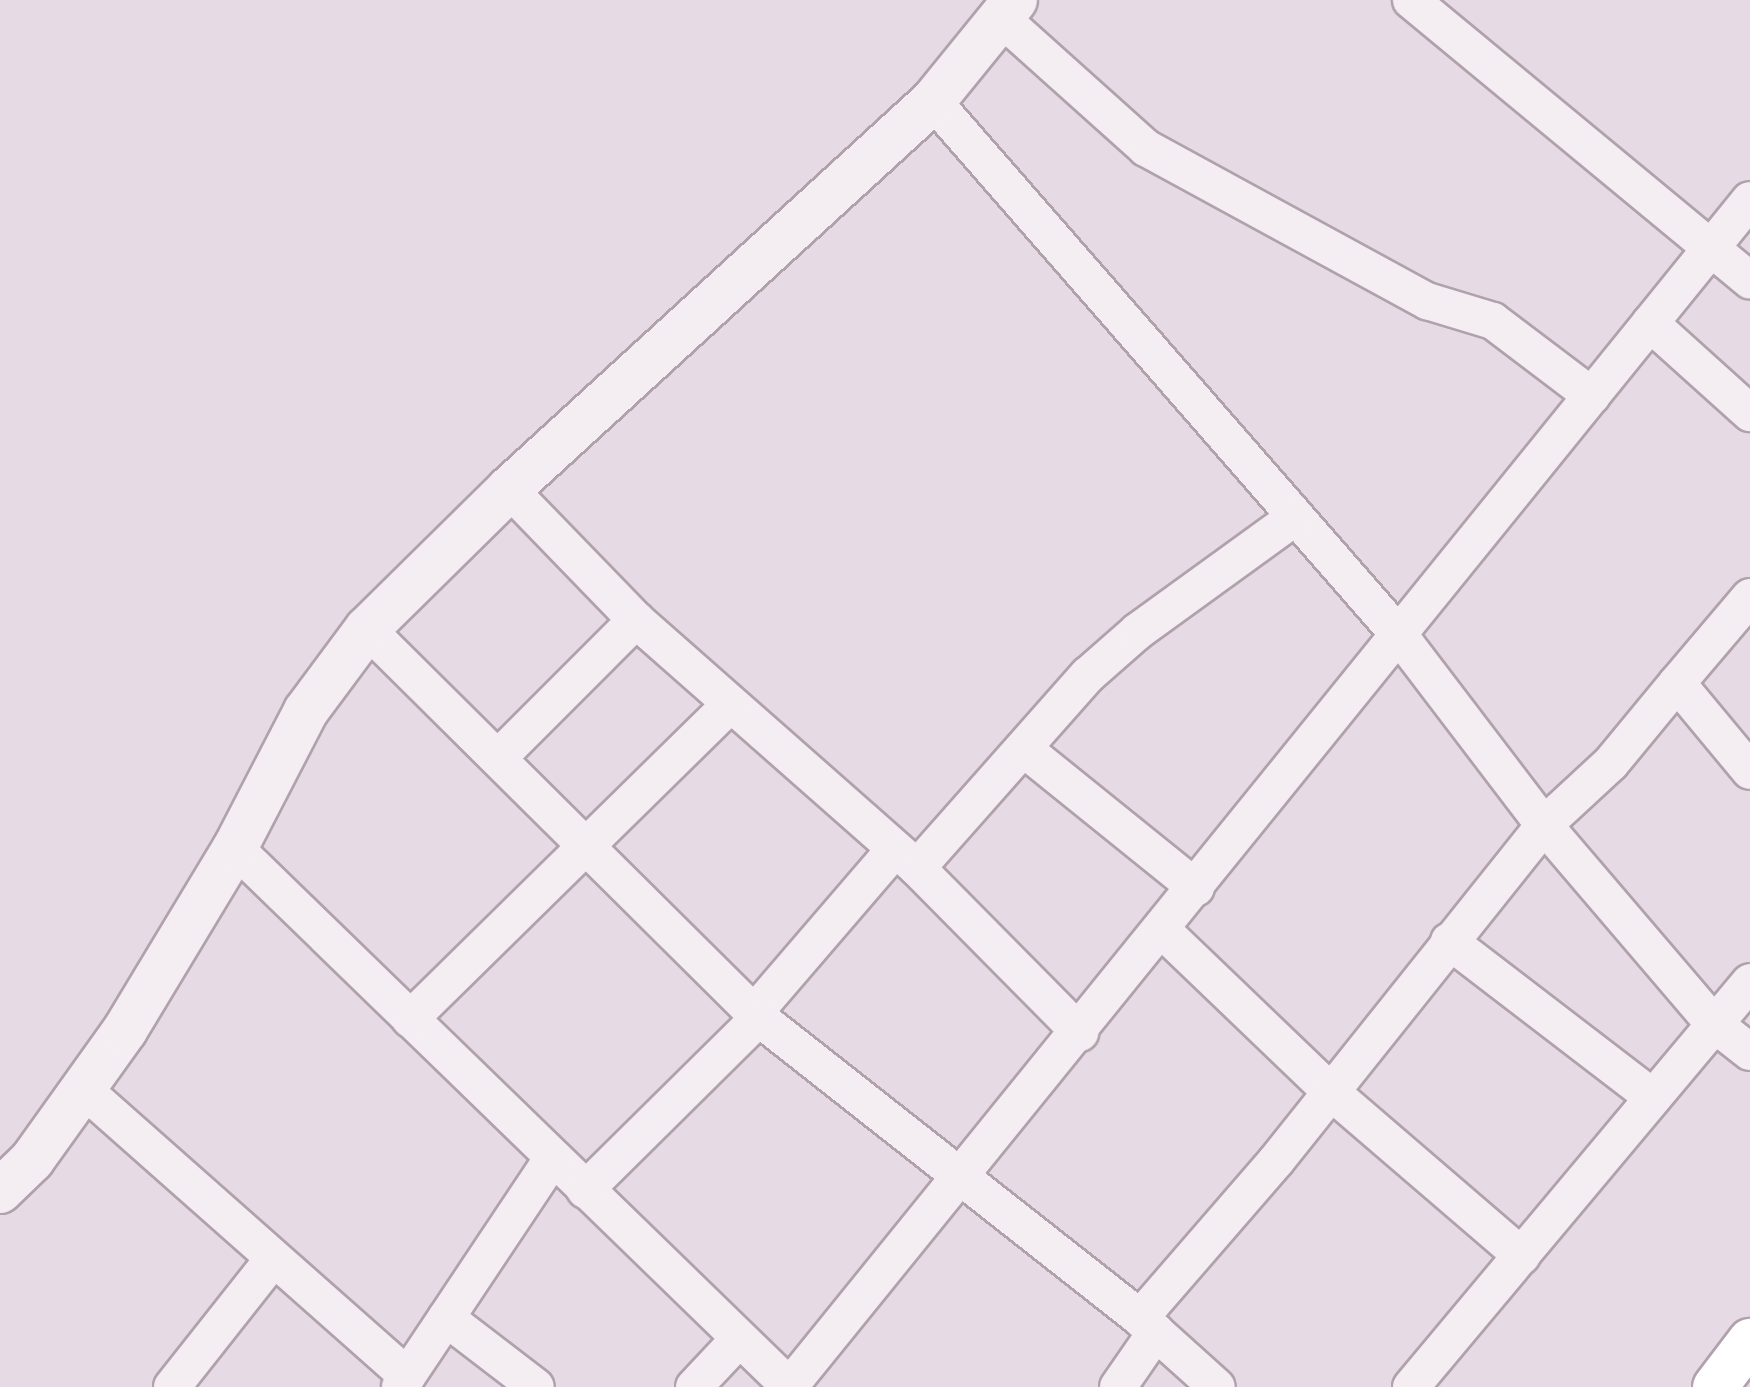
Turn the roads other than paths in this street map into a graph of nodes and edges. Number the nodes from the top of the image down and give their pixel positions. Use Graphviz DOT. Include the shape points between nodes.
graph roads {
  1 [pos="1411,0"];
  2 [pos="1007,8"];
  3 [pos="933,101"];
  4 [pos="1750,200"];
  5 [pos="1712,247"];
  6 [pos="1750,280"];
  7 [pos="1650,323"];
  8 [pos="1592,396"];
  9 [pos="1750,413"];
  10 [pos="509,489"];
  11 [pos="1293,519"];
  12 [pos="1750,597"];
  13 [pos="636,620"];
  14 [pos="367,629"];
  15 [pos="1399,635"];
  16 [pos="1677,683"];
  17 [pos="728,707"];
  18 [pos="1024,749"];
  19 [pos="499,757"];
  20 [pos="1750,771"];
  21 [pos="1544,825"];
  22 [pos="584,847"];
  23 [pos="235,848"];
  24 [pos="906,858"];
  25 [pos="1196,888"];
  26 [pos="1162,930"];
  27 [pos="1449,941"];
  28 [pos="1750,982"];
  29 [pos="757,1016"];
  30 [pos="410,1019"];
  31 [pos="1713,1023"];
  32 [pos="1080,1033"];
  33 [pos="1750,1052"];
  34 [pos="83,1089"];
  35 [pos="1330,1091"];
  36 [pos="1652,1097"];
  37 [pos="553,1158"];
  38 [pos="958,1179"];
  39 [pos="585,1190"];
  40 [pos="0,1191"];
  41 [pos="1522,1256"];
  42 [pos="273,1259"];
  43 [pos="446,1318"];
  44 [pos="1148,1325"];
  45 [pos="739,1339"];
  46 [pos="1750,1341"];
  47 [pos="404,1382"];
  48 [pos="172,1387"];
  49 [pos="536,1387"];
  50 [pos="694,1387"];
  51 [pos="789,1387"];
  52 [pos="1118,1387"];
  53 [pos="1217,1387"];
  54 [pos="1411,1387"];
  55 [pos="1715,1387"];
  1 -- 5 [label="street"];
  2 -- 3 [label="street"];
  2 -- 8 [label="street" via="1146,148 1427,301 1493,321"];
  3 -- 10 [label="street"];
  3 -- 11 [label="street"];
  4 -- 5 [label="street"];
  5 -- 6 [label="street"];
  5 -- 7 [label="street"];
  7 -- 8 [label="street"];
  7 -- 9 [label="street"];
  8 -- 15 [label="street"];
  10 -- 13 [label="street"];
  10 -- 14 [label="street"];
  11 -- 15 [label="street"];
  11 -- 18 [label="street" via="1138,631 1088,675"];
  12 -- 16 [label="street"];
  13 -- 17 [label="street"];
  13 -- 19 [label="street"];
  14 -- 19 [label="street"];
  14 -- 23 [label="street" via="306,711"];
  15 -- 21 [label="street"];
  15 -- 25 [label="street"];
  16 -- 20 [label="street"];
  16 -- 21 [label="street" via="1611,763"];
  17 -- 22 [label="street"];
  17 -- 24 [label="street"];
  18 -- 24 [label="street"];
  18 -- 25 [label="street"];
  19 -- 22 [label="street"];
  21 -- 27 [label="street"];
  21 -- 31 [label="street"];
  22 -- 29 [label="street"];
  22 -- 30 [label="street"];
  23 -- 30 [label="street"];
  23 -- 34 [label="street"];
  24 -- 29 [label="street"];
  24 -- 32 [label="street"];
  25 -- 26 [label="street"];
  26 -- 32 [label="street"];
  26 -- 35 [label="street"];
  27 -- 35 [label="street"];
  27 -- 36 [label="street"];
  28 -- 31 [label="street"];
  29 -- 38 [label="street"];
  29 -- 39 [label="street"];
  30 -- 37 [label="street"];
  31 -- 33 [label="street"];
  31 -- 36 [label="street"];
  32 -- 38 [label="street"];
  34 -- 40 [label="street" via="32,1160"];
  34 -- 42 [label="street"];
  35 -- 41 [label="street"];
  35 -- 44 [label="street"];
  36 -- 41 [label="street"];
  37 -- 39 [label="street"];
  37 -- 43 [label="street"];
  38 -- 44 [label="street"];
  38 -- 51 [label="street"];
  39 -- 45 [label="street"];
  41 -- 54 [label="street"];
  42 -- 47 [label="street"];
  42 -- 48 [label="street"];
  43 -- 47 [label="street"];
  43 -- 49 [label="street"];
  44 -- 52 [label="street"];
  44 -- 53 [label="street"];
  45 -- 50 [label="street"];
  45 -- 51 [label="street"];
  46 -- 55 [label="main road"];
}
